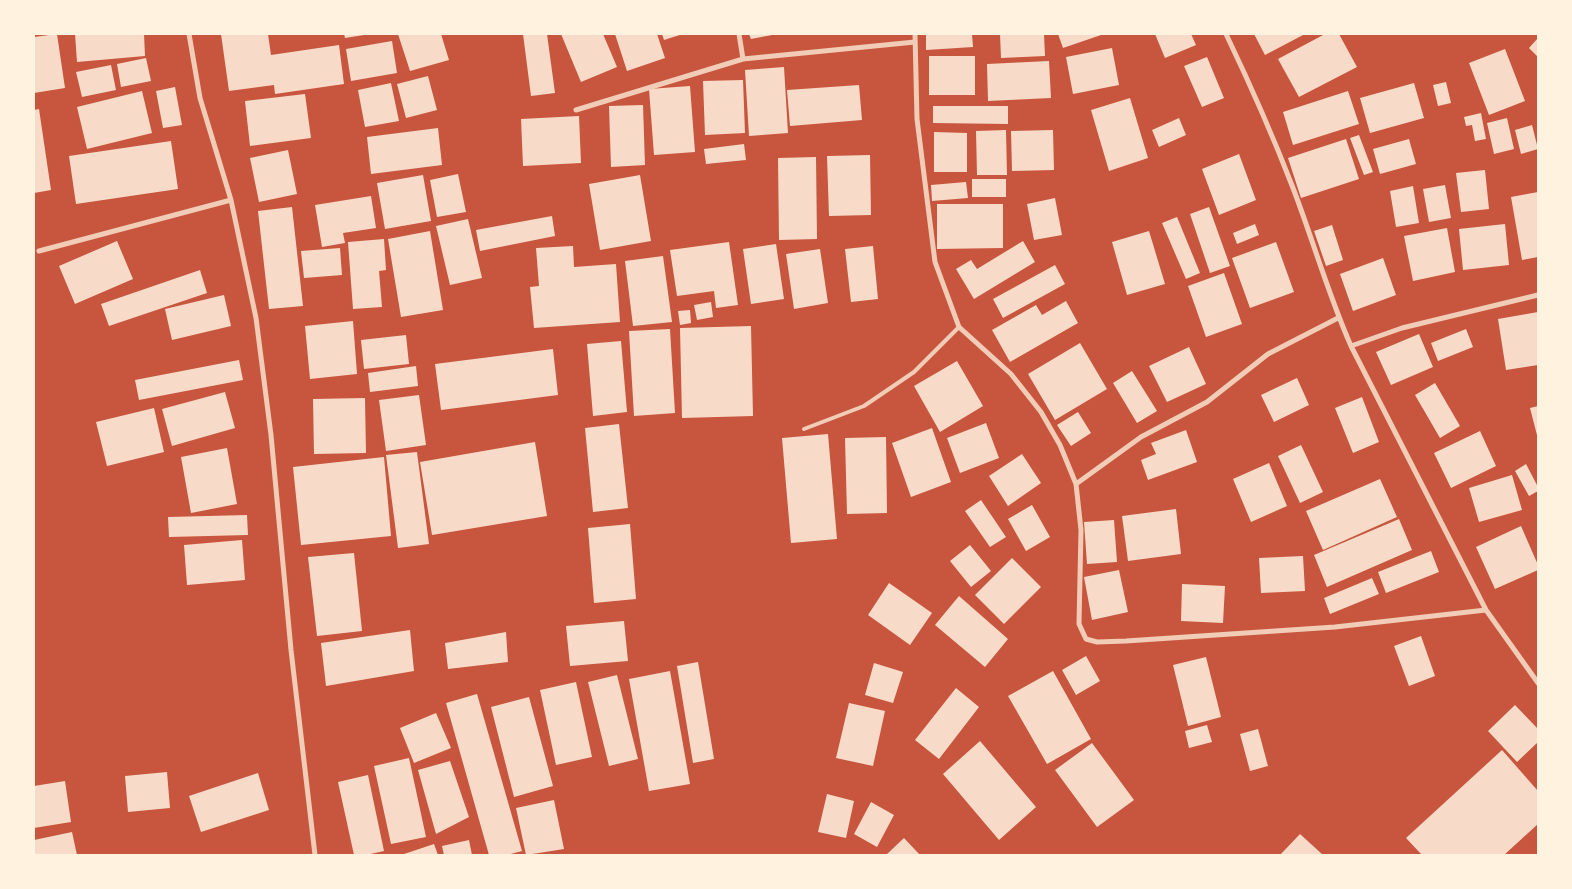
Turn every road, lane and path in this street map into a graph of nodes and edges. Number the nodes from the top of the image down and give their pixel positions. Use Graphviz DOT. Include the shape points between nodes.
graph roads {
  1 [pos="189,34"];
  2 [pos="739,34"];
  3 [pos="915,34"];
  4 [pos="1226,34"];
  5 [pos="915,42"];
  6 [pos="743,59"];
  7 [pos="576,110"];
  8 [pos="230,200"];
  9 [pos="39,251"];
  10 [pos="1538,295"];
  11 [pos="1338,318"];
  12 [pos="959,327"];
  13 [pos="1351,346"];
  14 [pos="804,429"];
  15 [pos="1076,484"];
  16 [pos="1486,610"];
  17 [pos="1538,683"];
  18 [pos="315,855"];
  1 -- 8 [label="street" via="200,98"];
  2 -- 6 [label="street"];
  3 -- 5 [label="street"];
  4 -- 11 [label="street" via="1294,188"];
  5 -- 6 [label="street"];
  5 -- 12 [label="street" via="917,119 935,262"];
  6 -- 7 [label="street"];
  8 -- 9 [label="street"];
  8 -- 18 [label="street" via="256,318"];
  10 -- 13 [label="street" via="1402,328"];
  11 -- 13 [label="street"];
  11 -- 15 [label="street" via="1268,354 1207,402 1141,437"];
  12 -- 14 [label="lane" via="914,372 864,406"];
  12 -- 15 [label="street" via="1011,374 1041,412 1060,445"];
  13 -- 16 [label="street"];
  15 -- 16 [label="street" via="1081,530 1079,624 1086,639 1126,642 1335,627"];
  16 -- 17 [label="street"];
}
